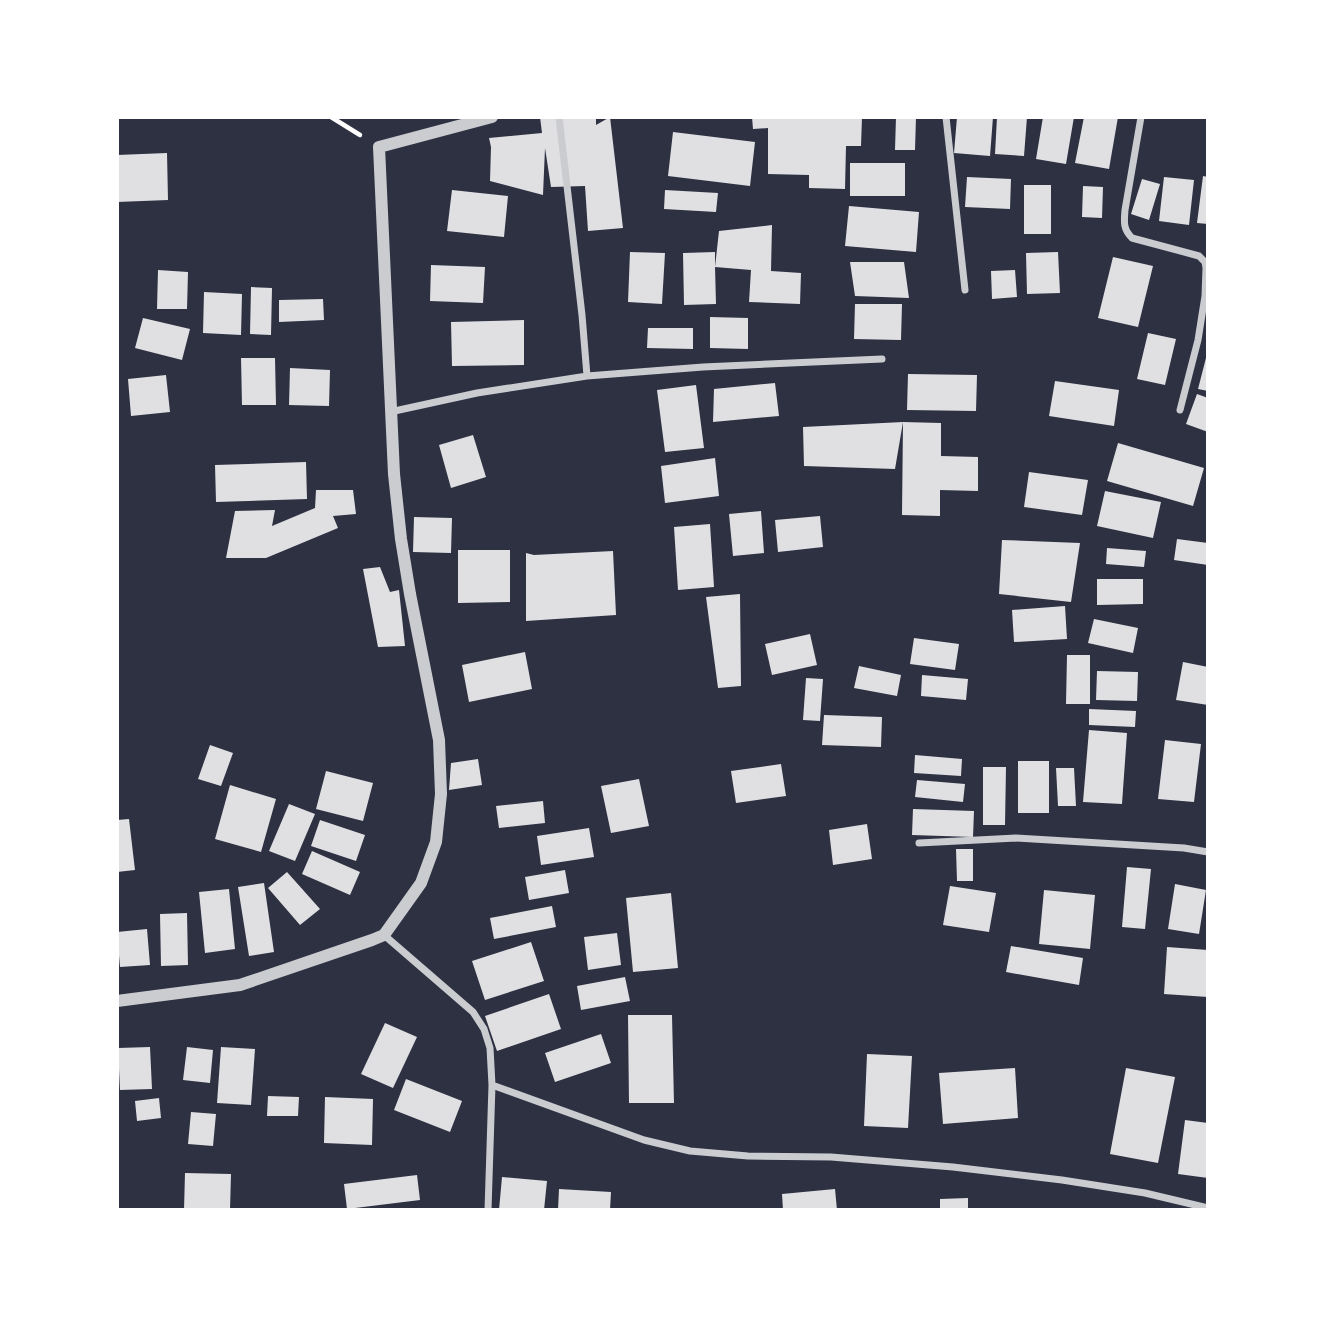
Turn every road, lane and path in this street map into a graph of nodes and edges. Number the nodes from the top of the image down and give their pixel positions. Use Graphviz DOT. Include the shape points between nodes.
graph roads {
  1 [pos="331,117"];
  2 [pos="492,117"];
  3 [pos="559,117"];
  4 [pos="946,117"];
  5 [pos="1141,117"];
  6 [pos="379,147"];
  7 [pos="965,290"];
  8 [pos="882,359"];
  9 [pos="587,376"];
  10 [pos="1180,410"];
  11 [pos="390,412"];
  12 [pos="919,843"];
  13 [pos="1208,852"];
  14 [pos="384,935"];
  15 [pos="117,1001"];
  16 [pos="492,1085"];
  17 [pos="1208,1208"];
  18 [pos="488,1210"];
  1 -- 6 [label="path"];
  2 -- 6 [label="street"];
  3 -- 9 [label="street"];
  4 -- 7 [label="street"];
  5 -- 10 [label="street" via="1125,210 1126,232 1132,238 1199,256 1206,268 1198,340"];
  6 -- 11 [label="street"];
  8 -- 9 [label="street"];
  9 -- 11 [label="street"];
  11 -- 14 [label="street" via="401,539 439,740 441,794 436,842 421,883"];
  12 -- 13 [label="street" via="1016,838"];
  14 -- 15 [label="street" via="240,985"];
  14 -- 16 [label="street" via="473,1012 490,1048"];
  16 -- 17 [label="street" via="644,1140 690,1151 953,1167 1062,1180"];
  16 -- 18 [label="street"];
}
